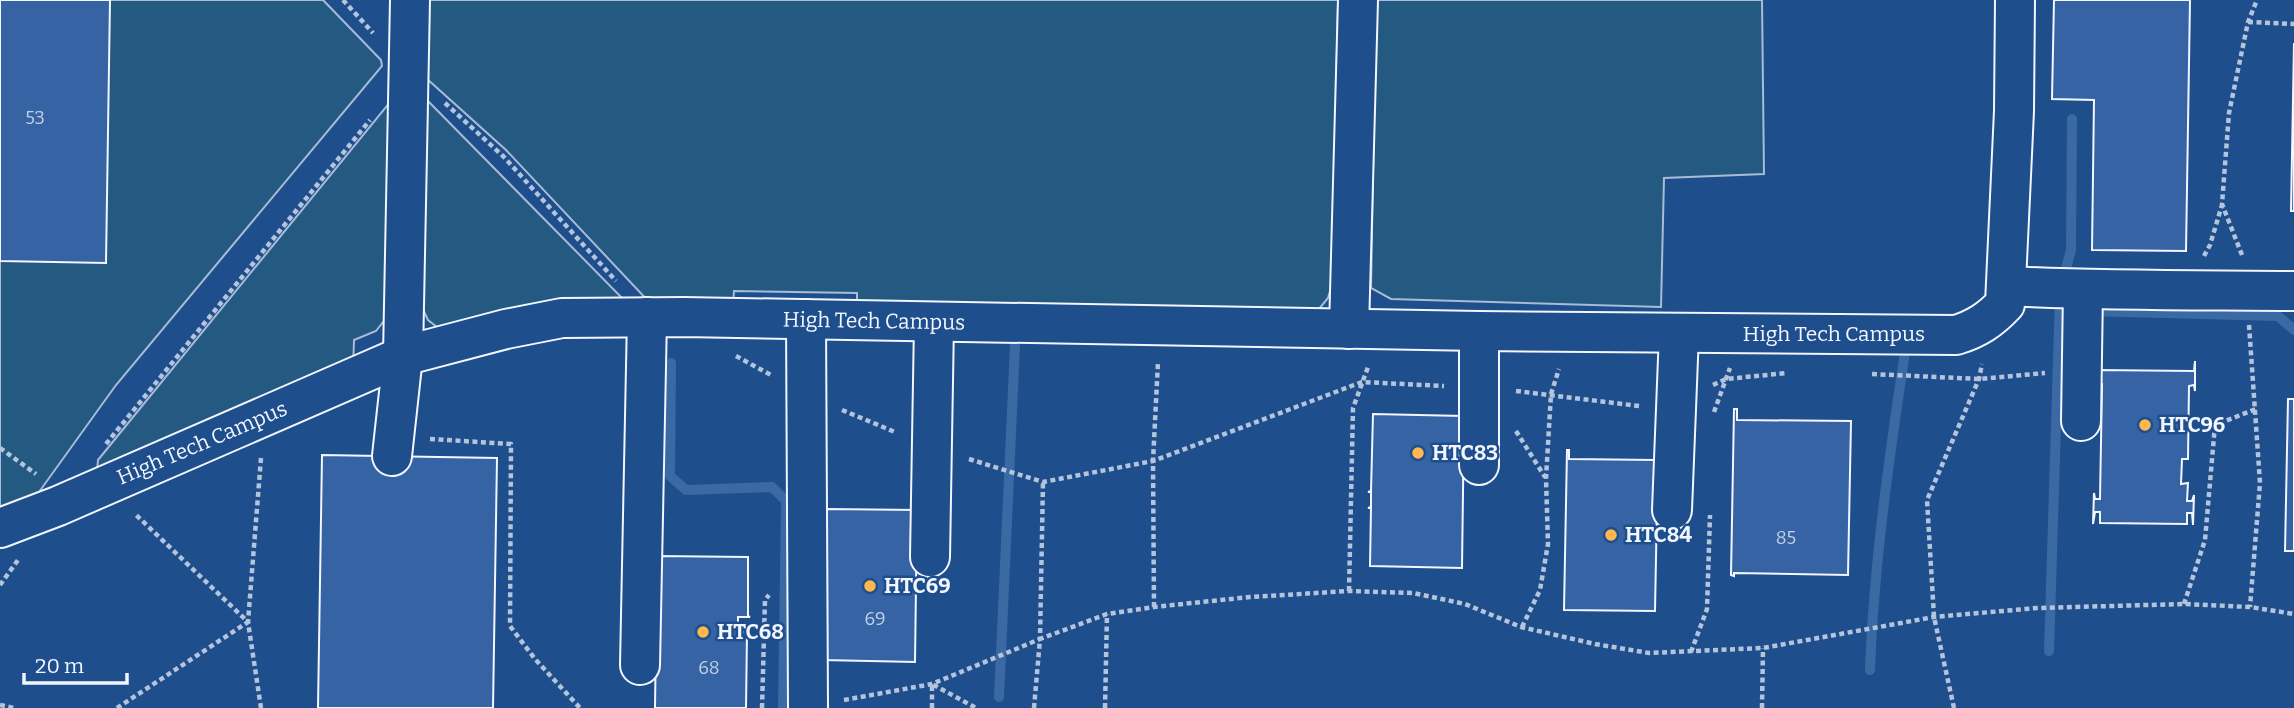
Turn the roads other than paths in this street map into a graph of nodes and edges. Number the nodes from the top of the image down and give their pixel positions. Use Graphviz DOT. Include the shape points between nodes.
graph roads {
  1 [pos="410,0"];
  2 [pos="1358,0"];
  3 [pos="2015,0"];
  4 [pos="2083,290"];
  5 [pos="2294,291"];
  6 [pos="2000,302"];
  7 [pos="647,317"];
  8 [pos="806,319"];
  9 [pos="934,323"];
  10 [pos="1365,329"];
  11 [pos="1479,331"];
  12 [pos="1679,333"];
  13 [pos="403,356"];
  14 [pos="2081,421"];
  15 [pos="393,447"];
  16 [pos="1479,466"];
  17 [pos="1672,510"];
  18 [pos="0,528"];
  19 [pos="930,556"];
  20 [pos="640,665"];
  21 [pos="808,706"];
  1 -- 13 [label="street"];
  2 -- 10 [label="street"];
  3 -- 6 [label="street"];
  4 -- 5 [label="street"];
  4 -- 6 [label="street"];
  4 -- 14 [label="street"];
  6 -- 12 [label="street, High Tech Campus" via="1974,329 1956,335"];
  7 -- 8 [label="street, High Tech Campus"];
  7 -- 13 [label="street, High Tech Campus" via="562,318"];
  7 -- 20 [label="street"];
  8 -- 9 [label="street, High Tech Campus"];
  8 -- 21 [label="street"];
  9 -- 10 [label="street, High Tech Campus"];
  9 -- 19 [label="street"];
  10 -- 11 [label="street, High Tech Campus"];
  11 -- 12 [label="street, High Tech Campus"];
  11 -- 16 [label="street"];
  12 -- 17 [label="street"];
  13 -- 15 [label="street"];
  13 -- 18 [label="street, High Tech Campus"];
}
